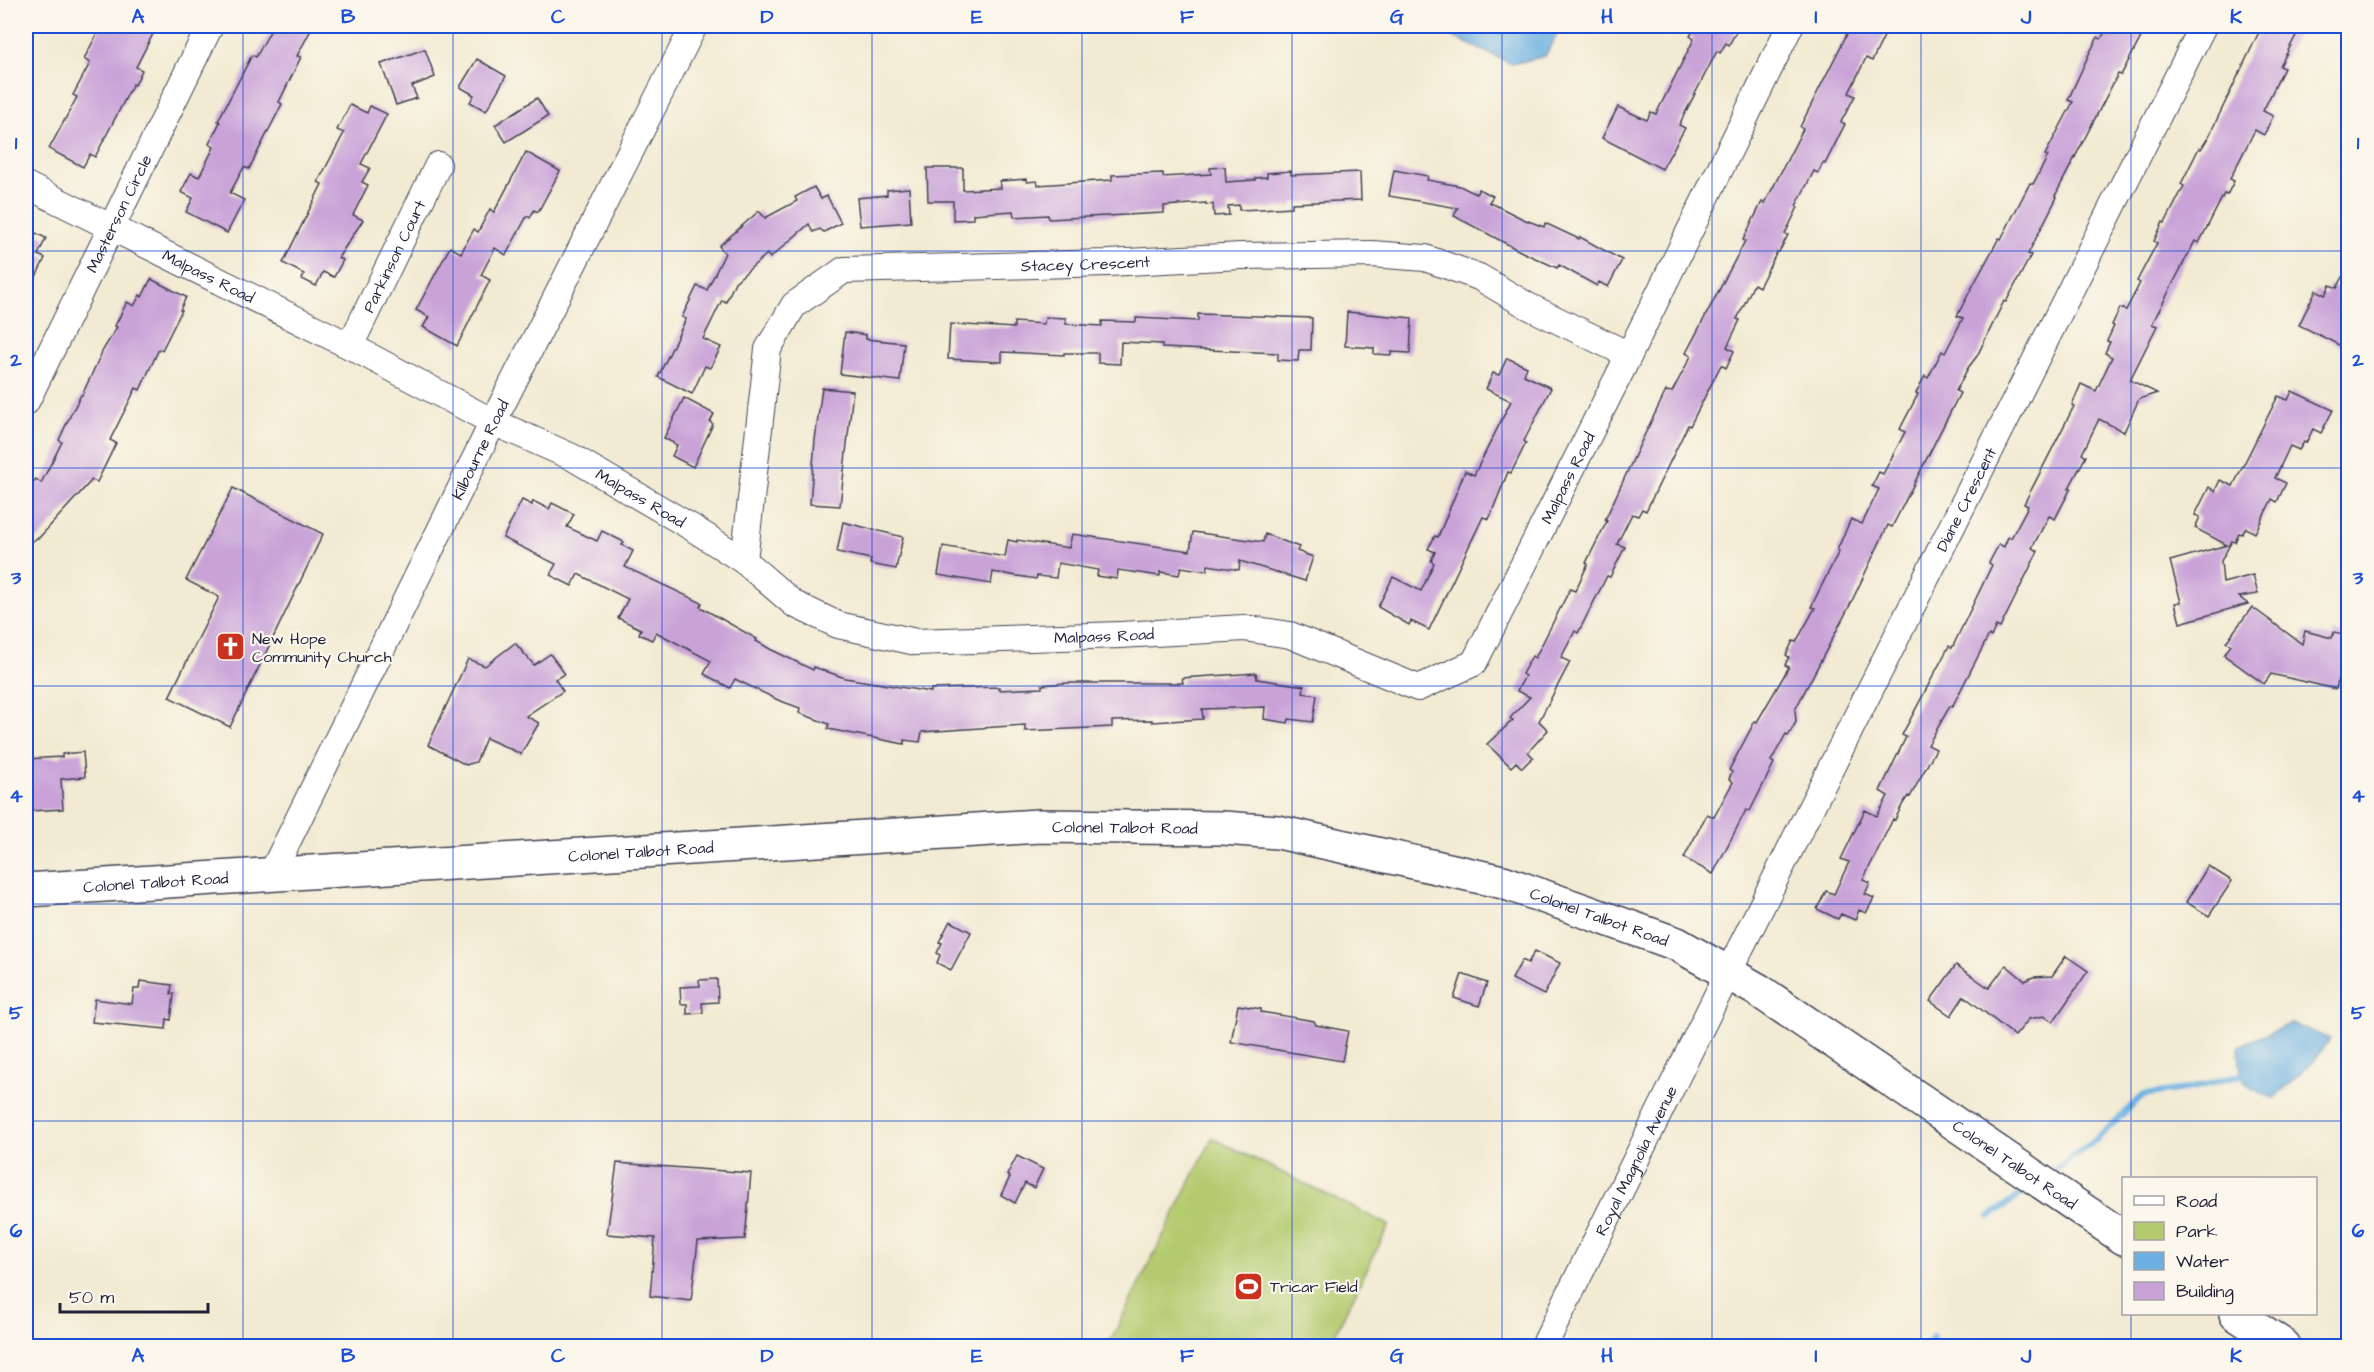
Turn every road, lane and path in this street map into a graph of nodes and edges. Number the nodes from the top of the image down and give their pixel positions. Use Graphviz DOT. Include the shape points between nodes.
graph roads {
  1 [pos="210,26"];
  2 [pos="693,26"];
  3 [pos="1790,26"];
  4 [pos="2203,26"];
  5 [pos="438,165"];
  6 [pos="26,185"];
  7 [pos="111,229"];
  8 [pos="350,346"];
  9 [pos="1629,355"];
  10 [pos="26,402"];
  11 [pos="493,422"];
  12 [pos="744,561"];
  13 [pos="271,874"];
  14 [pos="26,890"];
  15 [pos="1728,973"];
  16 [pos="2122,1237"];
  17 [pos="2237,1315"];
  18 [pos="1544,1347"];
  19 [pos="2284,1347"];
  1 -- 7 [label="street, Masterson Circle"];
  2 -- 11 [label="street, Kilbourne Road"];
  3 -- 9 [label="street, Malpass Road"];
  4 -- 15 [label="street, Diane Crescent"];
  5 -- 8 [label="street, Parkinson Court"];
  6 -- 7 [label="street, Malpass Road"];
  7 -- 8 [label="street, Malpass Road"];
  7 -- 10 [label="street, Masterson Circle"];
  8 -- 11 [label="street, Malpass Road"];
  9 -- 12 [label="street, Malpass Road" via="1474,663 1418,688 1290,635 1244,628 916,642 838,625 794,604"];
  9 -- 12 [label="street, Stacey Crescent" via="1528,306 1479,277 1425,258 1372,254 1241,256 844,270 794,305 768,349"];
  11 -- 12 [label="street, Malpass Road" via="572,457"];
  11 -- 13 [label="street, Kilbourne Road"];
  13 -- 14 [label="main road, Colonel Talbot Road"];
  13 -- 15 [label="main road, Colonel Talbot Road" via="1039,825 1223,828 1278,832 1503,882 1677,945"];
  15 -- 16 [label="main road, Colonel Talbot Road"];
  15 -- 18 [label="street, Royal Magnolia Avenue"];
  17 -- 19 [label="main road"];
}
